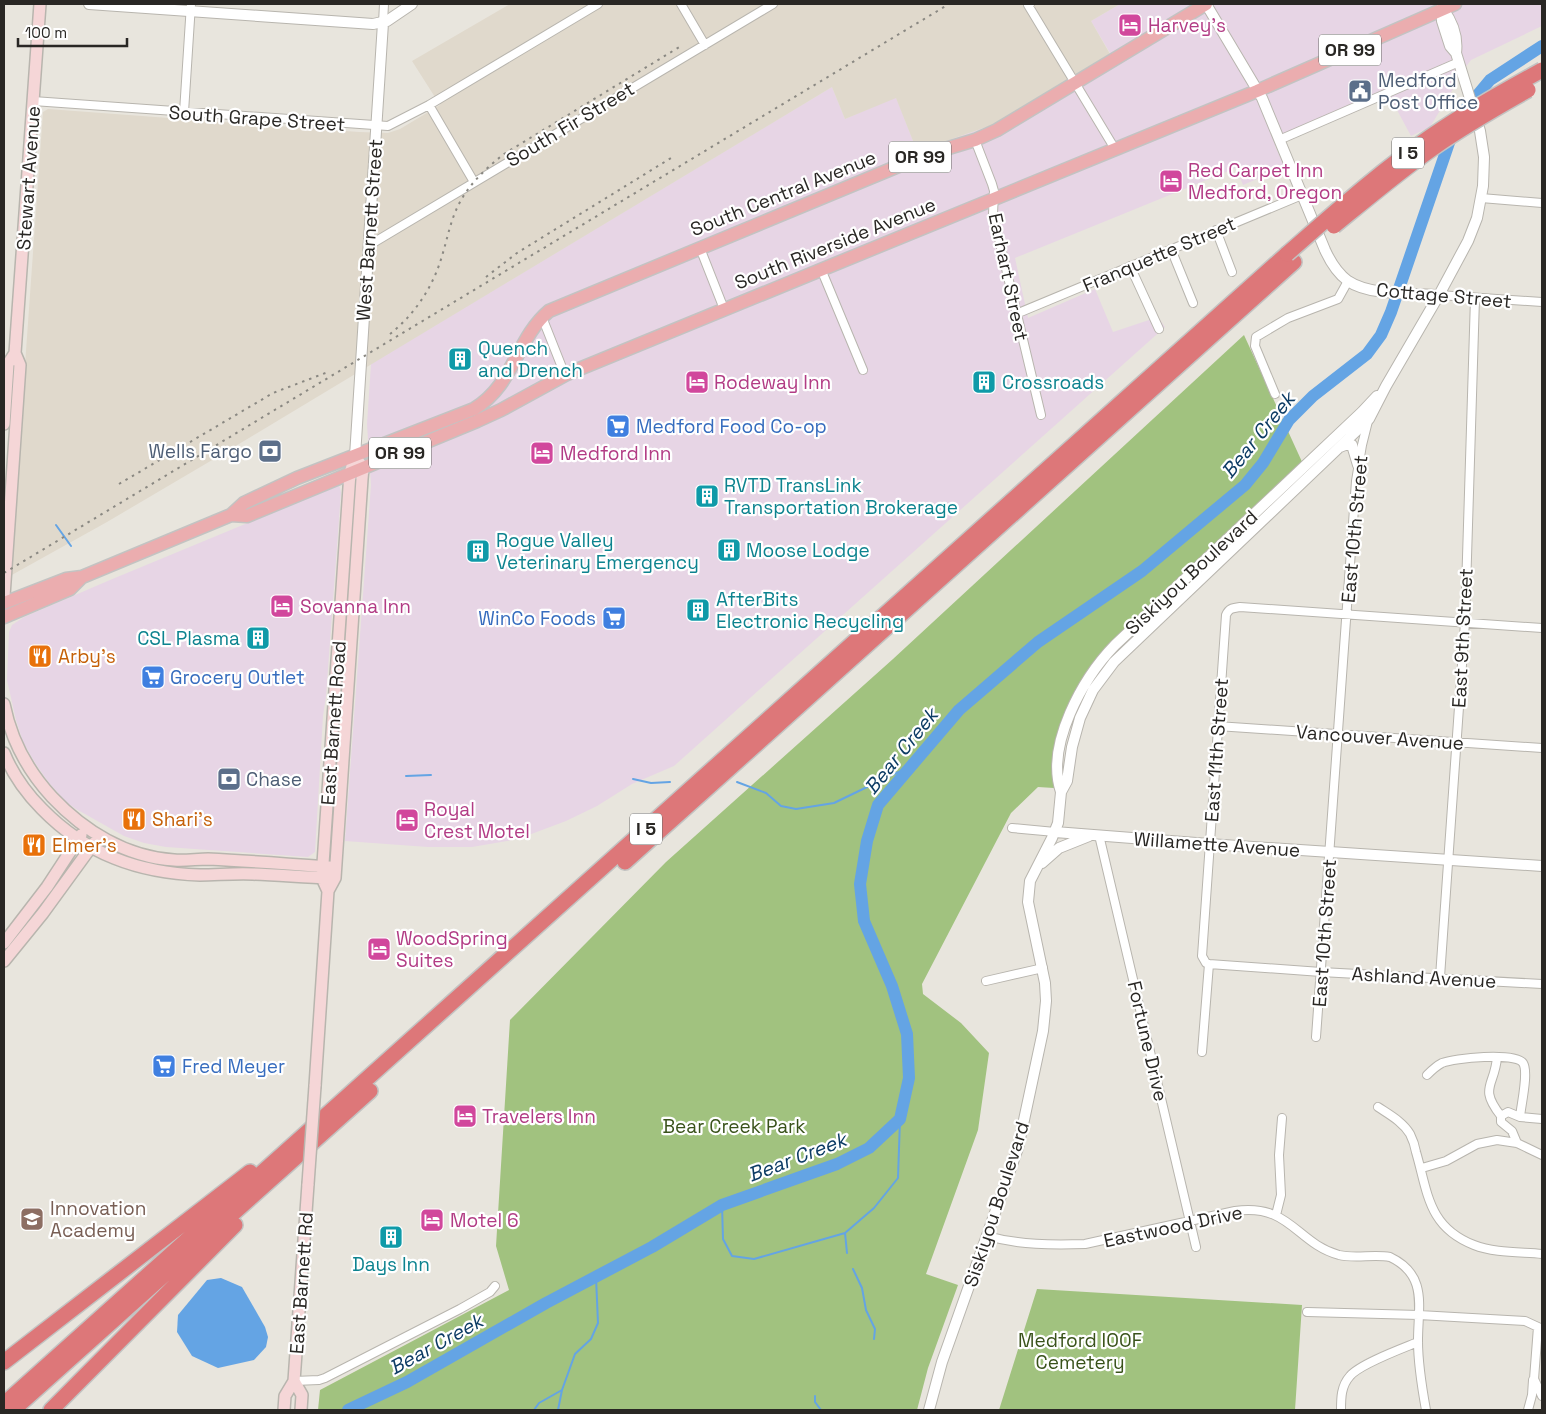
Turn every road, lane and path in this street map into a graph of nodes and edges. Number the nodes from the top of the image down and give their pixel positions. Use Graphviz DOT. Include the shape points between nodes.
graph roads {
  1 [pos="40,4"];
  2 [pos="89,4"];
  3 [pos="384,4"];
  4 [pos="412,4"];
  5 [pos="598,4"];
  6 [pos="681,4"];
  7 [pos="773,4"];
  8 [pos="1029,4"];
  9 [pos="1206,4"];
  10 [pos="1455,4"];
  11 [pos="1442,6"];
  12 [pos="191,8"];
  13 [pos="383,23"];
  14 [pos="705,45"];
  15 [pos="1459,62"];
  16 [pos="1542,70"];
  17 [pos="1076,82"];
  18 [pos="1542,82"];
  19 [pos="1257,91"];
  20 [pos="33,101"];
  21 [pos="429,105"];
  22 [pos="184,112"];
  23 [pos="375,126"];
  24 [pos="975,140"];
  25 [pos="1279,140"];
  26 [pos="1115,149"];
  27 [pos="474,182"];
  28 [pos="1302,195"];
  29 [pos="994,198"];
  30 [pos="1481,198"];
  31 [pos="1542,203"];
  32 [pos="1216,230"];
  33 [pos="368,246"];
  34 [pos="700,248"];
  35 [pos="1171,249"];
  36 [pos="1291,258"];
  37 [pos="1130,266"];
  38 [pos="821,269"];
  39 [pos="1232,272"];
  40 [pos="1353,283"];
  41 [pos="1439,295"];
  42 [pos="1475,298"];
  43 [pos="1542,302"];
  44 [pos="1193,303"];
  45 [pos="724,309"];
  46 [pos="1016,314"];
  47 [pos="542,317"];
  48 [pos="1159,329"];
  49 [pos="15,353"];
  50 [pos="863,370"];
  51 [pos="566,375"];
  52 [pos="505,378"];
  53 [pos="1386,386"];
  54 [pos="531,394"];
  55 [pos="1275,394"];
  56 [pos="4,402"];
  57 [pos="482,404"];
  58 [pos="1040,415"];
  59 [pos="1368,419"];
  60 [pos="4,424"];
  61 [pos="1339,447"];
  62 [pos="355,456"];
  63 [pos="1358,465"];
  64 [pos="363,468"];
  65 [pos="13,471"];
  66 [pos="350,473"];
  67 [pos="297,478"];
  68 [pos="267,508"];
  69 [pos="231,515"];
  70 [pos="343,570"];
  71 [pos="82,577"];
  72 [pos="4,596"];
  73 [pos="4,603"];
  74 [pos="1347,614"];
  75 [pos="4,617"];
  76 [pos="353,619"];
  77 [pos="1465,622"];
  78 [pos="1542,628"];
  79 [pos="4,704"];
  80 [pos="1217,726"];
  81 [pos="1338,734"];
  82 [pos="1456,742"];
  83 [pos="1542,748"];
  84 [pos="4,753"];
  85 [pos="1062,792"];
  86 [pos="86,827"];
  87 [pos="1012,828"];
  88 [pos="1055,832"];
  89 [pos="1095,835"];
  90 [pos="98,836"];
  91 [pos="78,840"];
  92 [pos="1209,844"];
  93 [pos="90,847"];
  94 [pos="1330,852"];
  95 [pos="1448,860"];
  96 [pos="1542,866"];
  97 [pos="1034,871"];
  98 [pos="323,872"];
  99 [pos="336,873"];
  100 [pos="328,890"];
  101 [pos="4,943"];
  102 [pos="4,961"];
  103 [pos="1209,964"];
  104 [pos="1043,968"];
  105 [pos="1321,972"];
  106 [pos="1440,978"];
  107 [pos="986,981"];
  108 [pos="1542,984"];
  109 [pos="1316,1036"];
  110 [pos="1202,1052"];
  111 [pos="1496,1057"];
  112 [pos="1427,1075"];
  113 [pos="1378,1107"];
  114 [pos="329,1112"];
  115 [pos="1501,1116"];
  116 [pos="1520,1117"];
  117 [pos="1282,1118"];
  118 [pos="1542,1119"];
  119 [pos="328,1129"];
  120 [pos="1517,1143"];
  121 [pos="1542,1155"];
  122 [pos="1422,1168"];
  123 [pos="308,1184"];
  124 [pos="1276,1215"];
  125 [pos="1190,1220"];
  126 [pos="987,1236"];
  127 [pos="1196,1247"];
  128 [pos="1542,1254"];
  129 [pos="495,1286"];
  130 [pos="1307,1312"];
  131 [pos="1419,1315"];
  132 [pos="1540,1325"];
  133 [pos="1418,1342"];
  134 [pos="4,1362"];
  135 [pos="1534,1379"];
  136 [pos="294,1381"];
  137 [pos="1542,1396"];
  138 [pos="4,1404"];
  139 [pos="301,1407"];
  140 [pos="13,1410"];
  141 [pos="51,1410"];
  142 [pos="284,1410"];
  143 [pos="929,1410"];
  144 [pos="1341,1410"];
  145 [pos="1426,1410"];
  146 [pos="1528,1410"];
  1 -- 20 [label="main road, Stewart Avenue"];
  2 -- 12 [label="street"];
  3 -- 13 [label="street, West Barnett Street"];
  4 -- 13 [label="street"];
  5 -- 21 [label="street, South Grape Street"];
  6 -- 14 [label="street"];
  7 -- 14 [label="street, South Fir Street"];
  8 -- 17 [label="street"];
  9 -- 17 [label="main road, South Central Avenue / OR 99"];
  9 -- 19 [label="street"];
  10 -- 11 [label="main road, South Riverside Avenue / OR 99"];
  11 -- 15 [label="street, East 10th Street" via="1442,21"];
  11 -- 19 [label="main road, South Riverside Avenue / OR 99"];
  12 -- 13 [label="street"];
  12 -- 22 [label="street"];
  13 -- 23 [label="street, West Barnett Street"];
  14 -- 27 [label="street, South Fir Street"];
  15 -- 25 [label="street"];
  15 -- 30 [label="street, East 10th Street, bridge" via="1482,144"];
  16 -- 36 [label="highway, I 5, bridge" via="1428,138 1376,177"];
  17 -- 24 [label="main road, South Central Avenue / OR 99"];
  17 -- 26 [label="street"];
  18 -- 36 [label="highway, I 5, bridge" via="1433,148"];
  19 -- 25 [label="street"];
  19 -- 26 [label="main road, South Riverside Avenue / OR 99"];
  20 -- 22 [label="street, South Grape Street"];
  20 -- 49 [label="main road, Stewart Avenue"];
  21 -- 23 [label="street, South Grape Street" via="396,123"];
  21 -- 27 [label="street"];
  22 -- 23 [label="street, South Grape Street"];
  23 -- 33 [label="street, West Barnett Street"];
  24 -- 29 [label="street, Earhart Street"];
  24 -- 34 [label="main road, South Central Avenue / OR 99" via="925,155"];
  25 -- 28 [label="street"];
  26 -- 29 [label="main road, South Riverside Avenue / OR 99"];
  27 -- 33 [label="street, South Fir Street"];
  28 -- 32 [label="street, Franquette Street"];
  28 -- 40 [label="street" via="1329,258 1338,272"];
  29 -- 38 [label="main road, South Riverside Avenue / OR 99"];
  29 -- 46 [label="street, Earhart Street" via="993,214"];
  30 -- 31 [label="street"];
  30 -- 41 [label="street, East 10th Street" via="1468,241"];
  32 -- 35 [label="street, Franquette Street"];
  32 -- 39 [label="street"];
  33 -- 62 [label="street, West Barnett Street"];
  34 -- 45 [label="street"];
  34 -- 47 [label="main road, South Central Avenue / OR 99" via="560,305"];
  35 -- 37 [label="street, Franquette Street"];
  35 -- 44 [label="street"];
  36 -- 114 [label="highway, I 5"];
  36 -- 119 [label="highway, I 5"];
  37 -- 46 [label="street, Franquette Street"];
  37 -- 48 [label="street"];
  38 -- 45 [label="main road, South Riverside Avenue / OR 99"];
  38 -- 50 [label="street"];
  40 -- 41 [label="street, Cottage Street" via="1379,291"];
  40 -- 55 [label="street" via="1338,299 1288,318 1259,334 1254,342"];
  41 -- 42 [label="street, Cottage Street"];
  41 -- 53 [label="street, East 10th Street"];
  42 -- 43 [label="street, Cottage Street"];
  42 -- 77 [label="street, East 9th Street"];
  45 -- 51 [label="main road, South Riverside Avenue / OR 99"];
  46 -- 58 [label="street, Earhart Street"];
  47 -- 51 [label="street"];
  47 -- 52 [label="main road, South Central Avenue / OR 99"];
  49 -- 56 [label="main road, Stewart Avenue" via="8,364"];
  49 -- 65 [label="main road, Stewart Avenue" via="20,365"];
  51 -- 54 [label="main road, South Riverside Avenue / OR 99"];
  52 -- 54 [label="main road" via="507,393 516,396"];
  52 -- 57 [label="main road, South Central Avenue / OR 99"];
  53 -- 59 [label="street, East 10th Street"];
  53 -- 85 [label="street, Siskiyou Boulevard" via="1097,664 1081,689 1063,736 1057,780"];
  54 -- 64 [label="main road, South Riverside Avenue / OR 99" via="477,421"];
  56 -- 60 [label="main road, Stewart Avenue"];
  56 -- 65 [label="main road" via="10,409 8,449"];
  57 -- 62 [label="main road, South Riverside Avenue / OR 99"];
  59 -- 61 [label="street, Siskiyou Boulevard"];
  59 -- 63 [label="street, East 10th Street"];
  61 -- 63 [label="street" via="1345,444 1352,446"];
  61 -- 85 [label="street, Siskiyou Boulevard" via="1106,671 1088,699 1077,725 1068,781"];
  62 -- 64 [label="main road"];
  62 -- 66 [label="main road, East Barnett Road"];
  62 -- 67 [label="main road, South Riverside Avenue / OR 99"];
  63 -- 74 [label="street, East 10th Street"];
  64 -- 66 [label="main road, South Riverside Avenue / OR 99"];
  64 -- 76 [label="main road, East Barnett Road"];
  65 -- 72 [label="main road, Stewart Avenue"];
  66 -- 68 [label="main road, South Riverside Avenue / OR 99"];
  66 -- 70 [label="main road, East Barnett Road"];
  67 -- 68 [label="main road" via="282,493 266,501"];
  67 -- 69 [label="main road, South Riverside Avenue / OR 99" via="244,503"];
  68 -- 69 [label="main road, South Riverside Avenue / OR 99" via="247,516"];
  69 -- 71 [label="main road, South Riverside Avenue / OR 99"];
  70 -- 76 [label="main road" via="350,574 348,612"];
  70 -- 98 [label="main road, East Barnett Road"];
  71 -- 73 [label="main road, South Riverside Avenue / OR 99" via="66,579"];
  71 -- 75 [label="main road, South Riverside Avenue / OR 99" via="70,589"];
  74 -- 77 [label="street"];
  74 -- 80 [label="street, East 11th Street" via="1240,607 1228,611"];
  74 -- 81 [label="street, East 10th Street"];
  76 -- 99 [label="main road, East Barnett Road"];
  77 -- 78 [label="street"];
  77 -- 82 [label="street, East 9th Street"];
  79 -- 86 [label="main road" via="15,738 32,772 64,809"];
  80 -- 81 [label="street, Vancouver Avenue"];
  80 -- 92 [label="street, East 11th Street"];
  81 -- 82 [label="street, Vancouver Avenue"];
  81 -- 94 [label="street, East 10th Street"];
  82 -- 83 [label="street, Vancouver Avenue"];
  82 -- 95 [label="street, East 9th Street"];
  84 -- 91 [label="main road" via="30,796"];
  85 -- 88 [label="street, Siskiyou Boulevard"];
  86 -- 90 [label="main road"];
  86 -- 91 [label="main road"];
  87 -- 88 [label="street, Willamette Avenue"];
  88 -- 89 [label="street, Willamette Avenue"];
  88 -- 97 [label="street, Siskiyou Boulevard"];
  89 -- 92 [label="street, Willamette Avenue"];
  89 -- 97 [label="street" via="1060,848"];
  89 -- 125 [label="street, Fortune Drive"];
  90 -- 93 [label="main road"];
  90 -- 98 [label="main road" via="128,850 167,860 206,859"];
  91 -- 93 [label="main road"];
  91 -- 101 [label="main road"];
  92 -- 94 [label="street, Willamette Avenue"];
  92 -- 103 [label="street, East 11th Street" via="1202,956"];
  93 -- 98 [label="main road" via="128,864 171,873"];
  93 -- 102 [label="main road"];
  94 -- 95 [label="street, Willamette Avenue"];
  94 -- 105 [label="street, East 10th Street"];
  95 -- 96 [label="street, Willamette Avenue"];
  95 -- 106 [label="street, East 9th Street"];
  97 -- 104 [label="street, Siskiyou Boulevard" via="1028,902"];
  98 -- 99 [label="main road"];
  98 -- 100 [label="main road"];
  99 -- 100 [label="main road, East Barnett Road"];
  100 -- 123 [label="main road, East Barnett Road, bridge"];
  103 -- 105 [label="street, Ashland Avenue"];
  103 -- 110 [label="street"];
  104 -- 107 [label="street"];
  104 -- 126 [label="street, Siskiyou Boulevard" via="1045,1017 1028,1103 1018,1148"];
  105 -- 106 [label="street, Ashland Avenue"];
  105 -- 109 [label="street, East 10th Street"];
  106 -- 108 [label="street, Ashland Avenue"];
  111 -- 112 [label="street" via="1449,1061"];
  111 -- 115 [label="street" via="1488,1091 1491,1103"];
  111 -- 116 [label="street" via="1514,1058 1524,1064"];
  113 -- 122 [label="street" via="1403,1124 1410,1133"];
  114 -- 134 [label="highway"];
  114 -- 138 [label="highway, I 5"];
  115 -- 116 [label="street" via="1508,1112"];
  115 -- 120 [label="street" via="1501,1122 1512,1131"];
  116 -- 118 [label="street"];
  117 -- 124 [label="street" via="1282,1188"];
  119 -- 140 [label="highway, I 5"];
  119 -- 141 [label="highway"];
  120 -- 121 [label="street"];
  120 -- 122 [label="street" via="1504,1140 1484,1142 1446,1161"];
  122 -- 128 [label="street" via="1433,1210 1444,1226 1457,1236 1487,1249"];
  123 -- 136 [label="main road, East Barnett Rd"];
  124 -- 125 [label="street, Eastwood Drive" via="1243,1210"];
  124 -- 131 [label="street, Eastwood Drive" via="1329,1251 1349,1256 1390,1257 1404,1265 1417,1285"];
  125 -- 126 [label="street, Eastwood Drive" via="1085,1244 1013,1242"];
  125 -- 127 [label="street, Fortune Drive"];
  126 -- 143 [label="street, Siskiyou Boulevard" via="942,1362"];
  129 -- 136 [label="street" via="460,1309 325,1378"];
  130 -- 131 [label="street"];
  131 -- 132 [label="street" via="1525,1321"];
  131 -- 133 [label="street, Eastwood Drive"];
  132 -- 135 [label="street"];
  133 -- 144 [label="street" via="1350,1376 1343,1389"];
  133 -- 145 [label="street, Eastwood Drive"];
  135 -- 137 [label="street"];
  135 -- 146 [label="street"];
  136 -- 139 [label="main road, East Barnett Rd" via="302,1395"];
  136 -- 142 [label="main road, East Barnett Rd" via="285,1396"];
}
